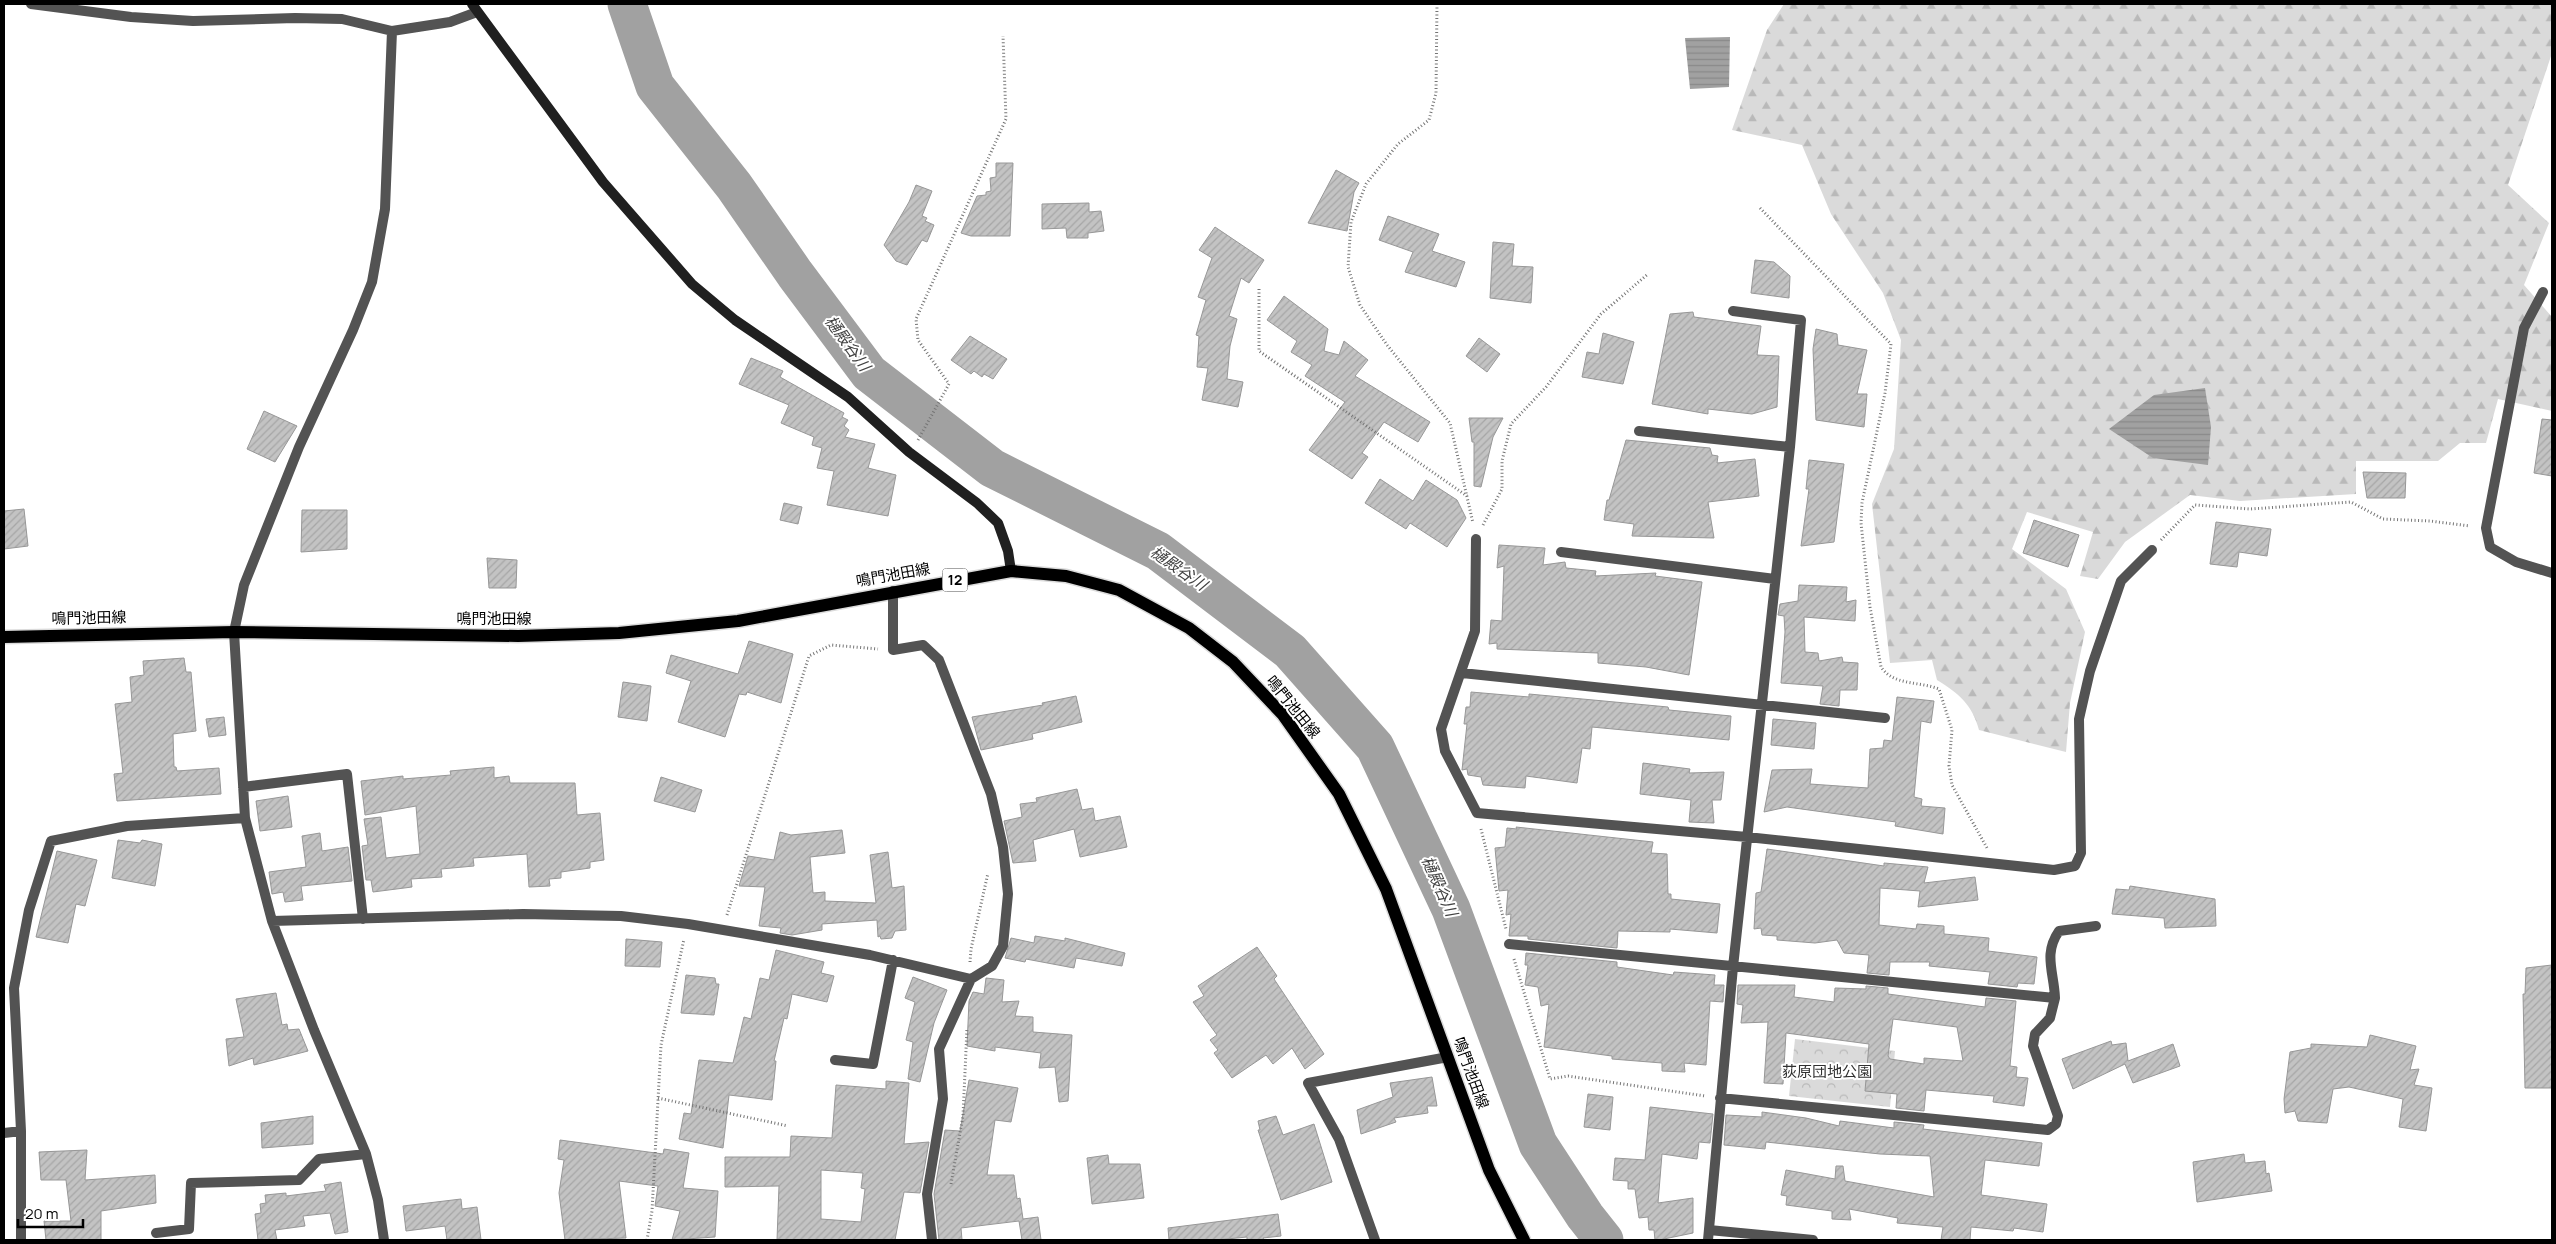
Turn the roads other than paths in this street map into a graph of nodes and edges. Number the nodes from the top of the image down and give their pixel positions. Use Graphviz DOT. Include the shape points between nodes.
graph roads {
  1 [pos="31,4"];
  2 [pos="475,8"];
  3 [pos="392,31"];
  4 [pos="2543,292"];
  5 [pos="1734,311"];
  6 [pos="1639,431"];
  7 [pos="1790,447"];
  8 [pos="1476,539"];
  9 [pos="2152,550"];
  10 [pos="1561,552"];
  11 [pos="1011,571"];
  12 [pos="2552,573"];
  13 [pos="1775,579"];
  14 [pos="893,591"];
  15 [pos="234,632"];
  16 [pos="4,637"];
  17 [pos="1462,674"];
  18 [pos="1761,706"];
  19 [pos="1885,718"];
  20 [pos="243,787"];
  21 [pos="245,818"];
  22 [pos="1747,837"];
  23 [pos="363,919"];
  24 [pos="272,921"];
  25 [pos="2096,926"];
  26 [pos="1509,944"];
  27 [pos="893,960"];
  28 [pos="1733,967"];
  29 [pos="971,979"];
  30 [pos="2054,998"];
  31 [pos="1448,1057"];
  32 [pos="835,1060"];
  33 [pos="1720,1098"];
  34 [pos="21,1131"];
  35 [pos="4,1133"];
  36 [pos="366,1154"];
  37 [pos="156,1233"];
  38 [pos="1708,1235"];
  39 [pos="21,1240"];
  40 [pos="384,1240"];
  41 [pos="932,1240"];
  42 [pos="1374,1240"];
  43 [pos="1524,1240"];
  44 [pos="1813,1240"];
  1 -- 3 [label="street" via="192,21 342,20"];
  2 -- 3 [label="street" via="450,22"];
  2 -- 11 [label="street" via="603,182 692,284 736,320 848,397 909,452 977,503 998,523"];
  3 -- 15 [label="street" via="386,209 372,282 299,447 248,575"];
  4 -- 12 [label="street" via="2524,328 2486,528 2490,547 2516,562"];
  5 -- 7 [label="street" via="1801,320"];
  6 -- 7 [label="street"];
  7 -- 13 [label="street"];
  8 -- 17 [label="street" via="1475,630"];
  9 -- 22 [label="street" via="2121,581 2090,671 2079,719 2081,853 2075,866 2047,870"];
  10 -- 13 [label="street"];
  11 -- 14 [label="main road, 鳴門池田線 / 12"];
  11 -- 31 [label="main road, 鳴門池田線 / 12" via="1066,576 1119,590 1190,628 1233,662 1283,716 1339,794 1386,889"];
  13 -- 18 [label="street"];
  14 -- 15 [label="main road, 鳴門池田線 / 12" via="738,621 619,633 518,636"];
  14 -- 29 [label="street" via="893,650 923,645 939,660 991,794 1003,847 1008,894 1003,946 992,966"];
  15 -- 16 [label="main road, 鳴門池田線 / 12"];
  15 -- 20 [label="street"];
  17 -- 18 [label="street"];
  17 -- 22 [label="street" via="1441,729 1445,751 1477,813"];
  18 -- 19 [label="street"];
  18 -- 22 [label="street"];
  20 -- 21 [label="street"];
  20 -- 23 [label="street" via="347,774"];
  21 -- 24 [label="street"];
  21 -- 34 [label="street" via="127,826 51,841 29,910 14,988"];
  22 -- 28 [label="street"];
  23 -- 24 [label="street"];
  23 -- 27 [label="street" via="523,914 621,916 688,924"];
  24 -- 36 [label="street"];
  25 -- 30 [label="street" via="2059,931 2052,942 2049,953"];
  26 -- 28 [label="street"];
  27 -- 29 [label="street"];
  27 -- 32 [label="street" via="873,1064"];
  28 -- 30 [label="street"];
  28 -- 33 [label="street"];
  29 -- 41 [label="street" via="939,1049 943,1099 927,1194"];
  30 -- 33 [label="street" via="2050,1018 2035,1034 2033,1046 2058,1116 2056,1124 2048,1130"];
  31 -- 42 [label="street" via="1308,1083 1339,1138"];
  31 -- 43 [label="main road, 鳴門池田線 / 12" via="1489,1170"];
  33 -- 38 [label="street"];
  34 -- 35 [label="street"];
  34 -- 39 [label="street"];
  36 -- 37 [label="street" via="319,1159 299,1180 191,1183 189,1229"];
  36 -- 40 [label="street"];
  38 -- 44 [label="street"];
}
